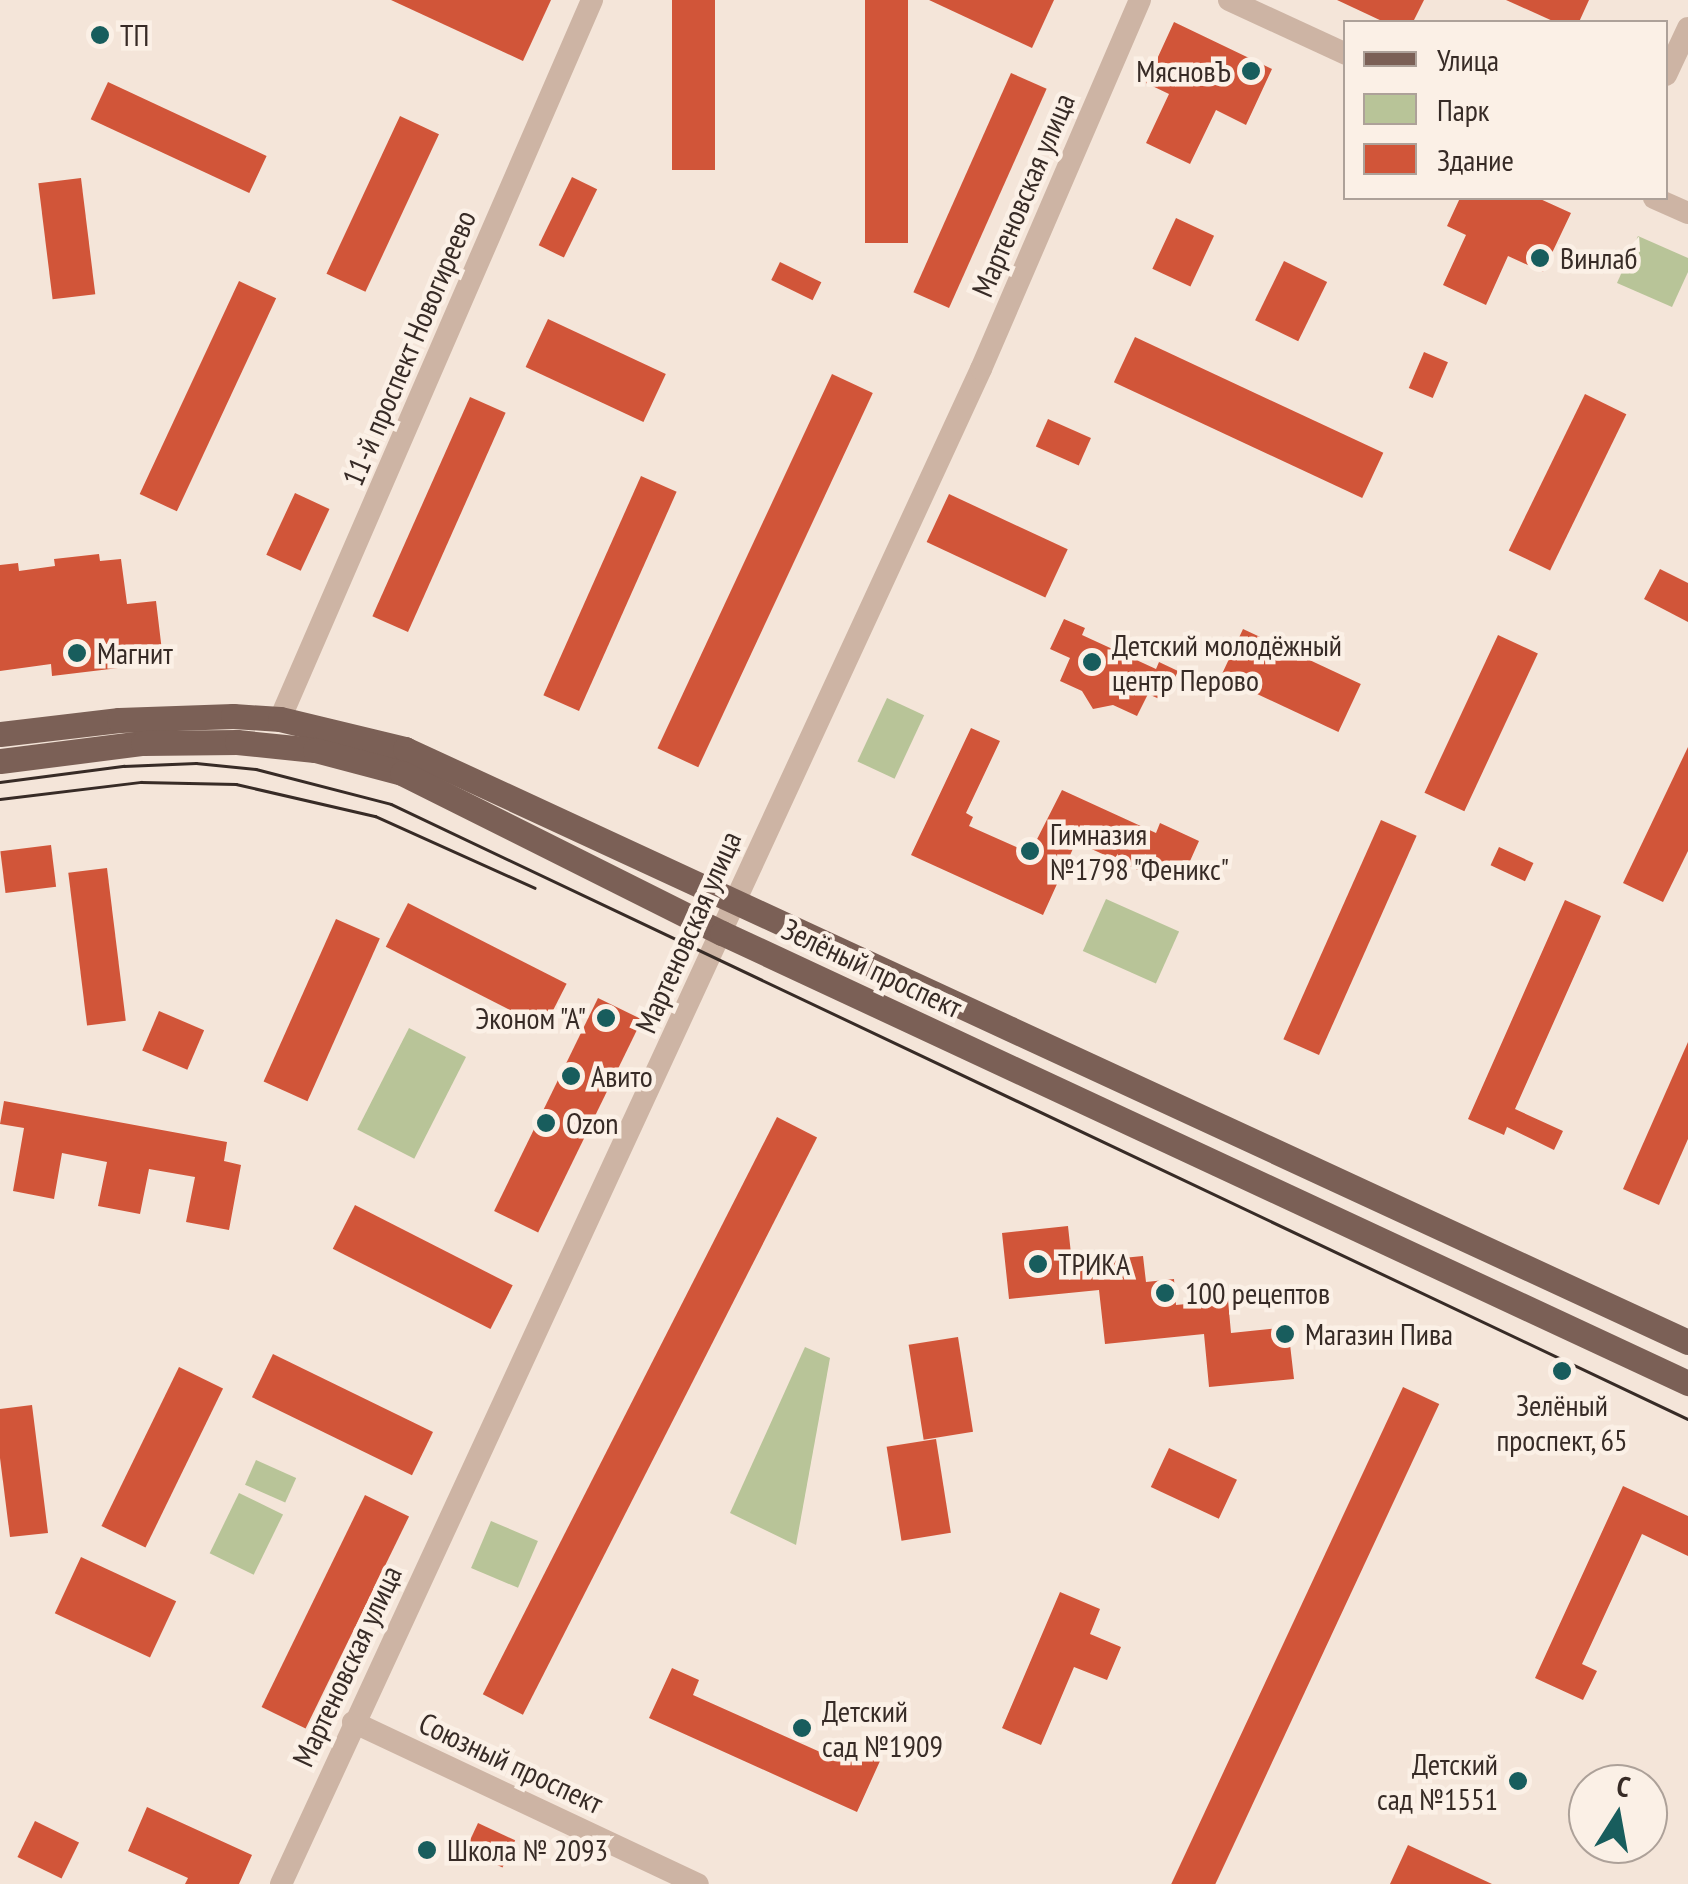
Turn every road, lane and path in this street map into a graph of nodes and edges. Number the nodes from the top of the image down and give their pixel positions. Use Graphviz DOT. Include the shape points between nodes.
graph roads {
  1 [pos="592,0"];
  2 [pos="1140,0"];
  3 [pos="1230,0"];
  4 [pos="1688,28"];
  5 [pos="1343,53"];
  6 [pos="1668,71"];
  7 [pos="1659,200"];
  8 [pos="1688,213"];
  9 [pos="280,719"];
  10 [pos="0,734"];
  11 [pos="0,761"];
  12 [pos="736,901"];
  13 [pos="722,934"];
  14 [pos="1688,1342"];
  15 [pos="1688,1384"];
  16 [pos="353,1722"];
  17 [pos="281,1884"];
  18 [pos="698,1884"];
  1 -- 9 [label="street, 11-й проспект Новогиреево"];
  2 -- 12 [label="street, Мартеновская улица" via="981,370"];
  3 -- 5 [label="street"];
  4 -- 6 [label="street"];
  7 -- 8 [label="street"];
  9 -- 10 [label="main road, Зелёный проспект" via="188,714"];
  9 -- 12 [label="main road, Зелёный проспект" via="406,749"];
  11 -- 13 [label="main road, Зелёный проспект" via="142,743 315,750 402,773"];
  12 -- 13 [label="street, Мартеновская улица"];
  12 -- 14 [label="main road, Зелёный проспект"];
  13 -- 15 [label="main road, Зелёный проспект"];
  13 -- 16 [label="street, Мартеновская улица"];
  16 -- 17 [label="street, Мартеновская улица"];
  16 -- 18 [label="street, Союзный проспект"];
}
